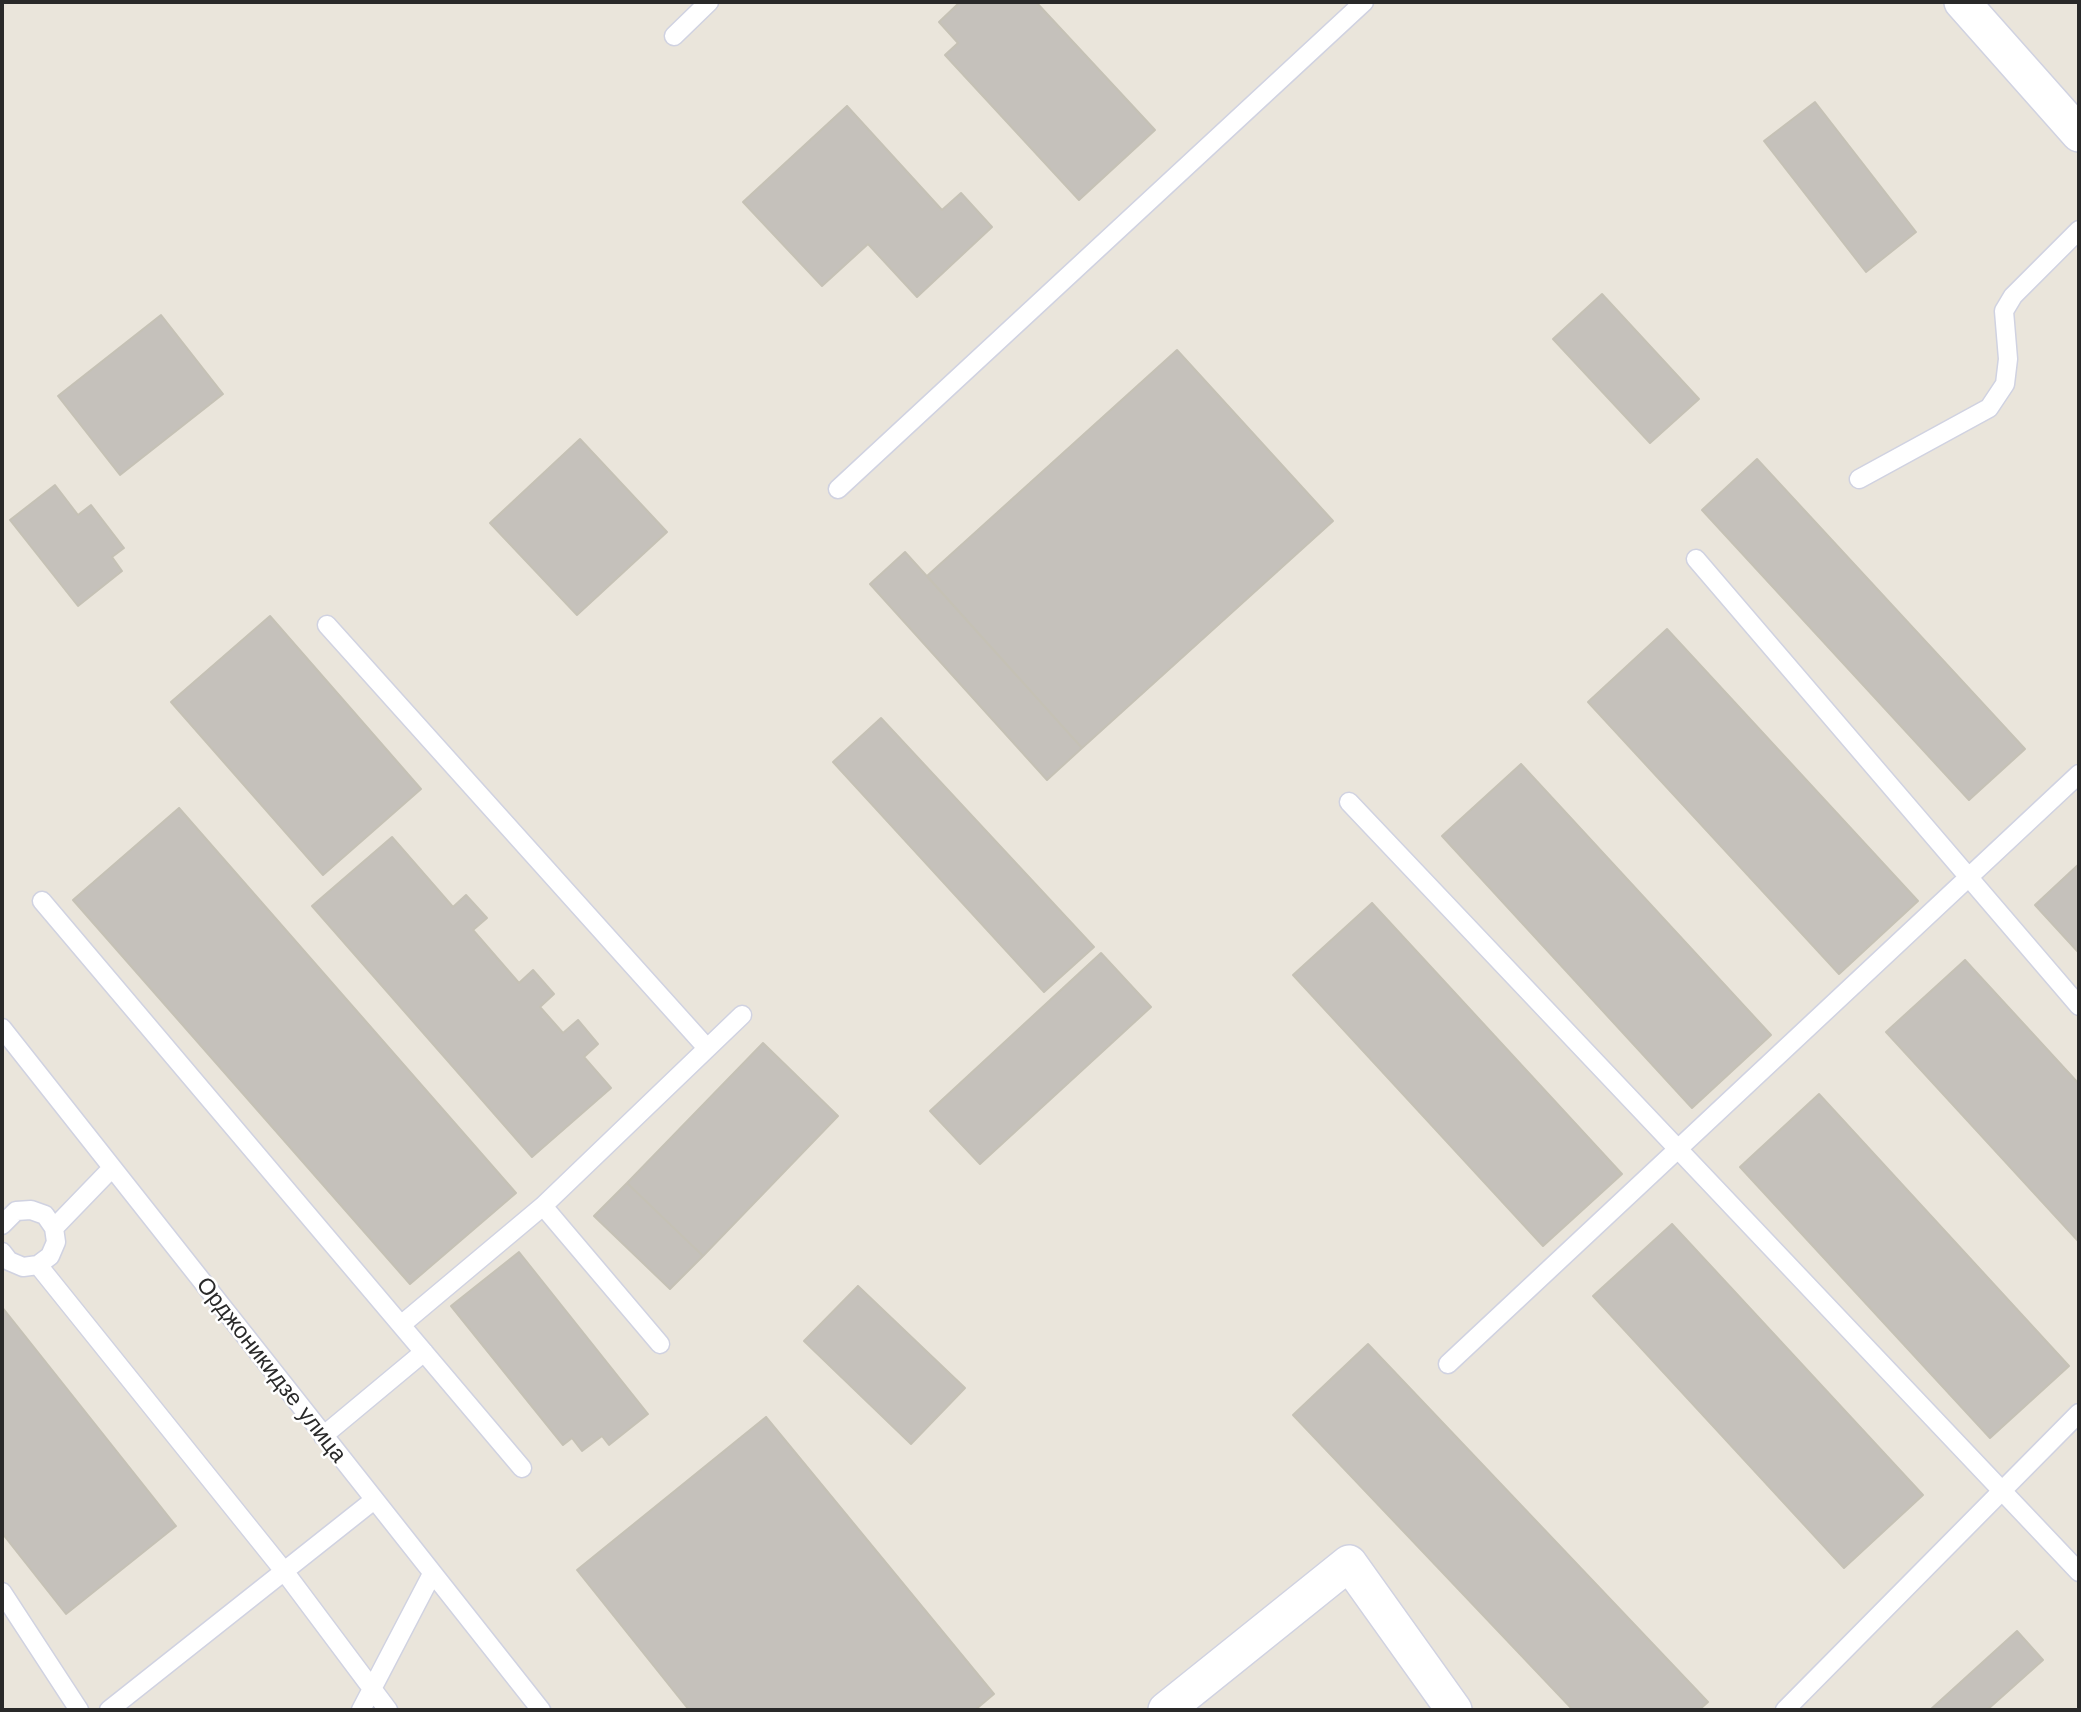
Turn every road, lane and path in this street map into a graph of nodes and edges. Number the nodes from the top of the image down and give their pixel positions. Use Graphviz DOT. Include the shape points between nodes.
graph roads {
  1 [pos="709,2"];
  2 [pos="1364,2"];
  3 [pos="1962,2"];
  4 [pos="674,37"];
  5 [pos="2079,134"];
  6 [pos="2079,230"];
  7 [pos="1858,479"];
  8 [pos="838,489"];
  9 [pos="1696,559"];
  10 [pos="327,625"];
  11 [pos="2079,774"];
  12 [pos="1349,802"];
  13 [pos="1969,877"];
  14 [pos="42,901"];
  15 [pos="2079,1006"];
  16 [pos="742,1014"];
  17 [pos="2,1028"];
  18 [pos="707,1048"];
  19 [pos="1678,1149"];
  20 [pos="112,1168"];
  21 [pos="542,1206"];
  22 [pos="2,1221"];
  23 [pos="54,1227"];
  24 [pos="2,1251"];
  25 [pos="38,1265"];
  26 [pos="401,1325"];
  27 [pos="660,1344"];
  28 [pos="424,1352"];
  29 [pos="1448,1364"];
  30 [pos="2079,1413"];
  31 [pos="323,1436"];
  32 [pos="522,1468"];
  33 [pos="2003,1491"];
  34 [pos="374,1500"];
  35 [pos="284,1571"];
  36 [pos="2079,1572"];
  37 [pos="432,1574"];
  38 [pos="2,1592"];
  39 [pos="372,1690"];
  40 [pos="79,1710"];
  41 [pos="109,1710"];
  42 [pos="361,1710"];
  43 [pos="388,1710"];
  44 [pos="541,1710"];
  45 [pos="1166,1710"];
  46 [pos="1454,1710"];
  47 [pos="1785,1710"];
  1 -- 4 [label="lane"];
  2 -- 8 [label="lane"];
  3 -- 5 [label="street"];
  6 -- 7 [label="lane" via="2013,296 2004,311 2005,384 1989,408"];
  9 -- 13 [label="lane"];
  10 -- 18 [label="lane"];
  11 -- 13 [label="lane"];
  12 -- 19 [label="lane"];
  13 -- 15 [label="lane"];
  13 -- 19 [label="lane"];
  14 -- 26 [label="lane"];
  16 -- 18 [label="lane"];
  17 -- 20 [label="lane, Орджоникидзе улица"];
  18 -- 21 [label="lane"];
  19 -- 29 [label="lane"];
  19 -- 33 [label="lane"];
  20 -- 23 [label="lane"];
  20 -- 31 [label="lane, Орджоникидзе улица"];
  21 -- 26 [label="lane"];
  21 -- 27 [label="lane"];
  22 -- 23 [label="lane" via="16,1211 31,1210 45,1215"];
  23 -- 25 [label="lane" via="56,1242 50,1256"];
  24 -- 25 [label="lane" via="9,1261 23,1267"];
  25 -- 35 [label="lane"];
  26 -- 28 [label="lane"];
  28 -- 31 [label="lane"];
  28 -- 32 [label="lane"];
  30 -- 33 [label="lane"];
  31 -- 34 [label="lane, Орджоникидзе улица"];
  33 -- 36 [label="lane"];
  33 -- 47 [label="lane"];
  34 -- 35 [label="lane"];
  34 -- 37 [label="lane, Орджоникидзе улица"];
  35 -- 39 [label="lane"];
  35 -- 41 [label="lane"];
  37 -- 39 [label="lane"];
  37 -- 44 [label="lane, Орджоникидзе улица"];
  38 -- 40 [label="lane"];
  39 -- 42 [label="lane"];
  39 -- 43 [label="lane"];
  45 -- 46 [label="street" via="1349,1563"];
}
